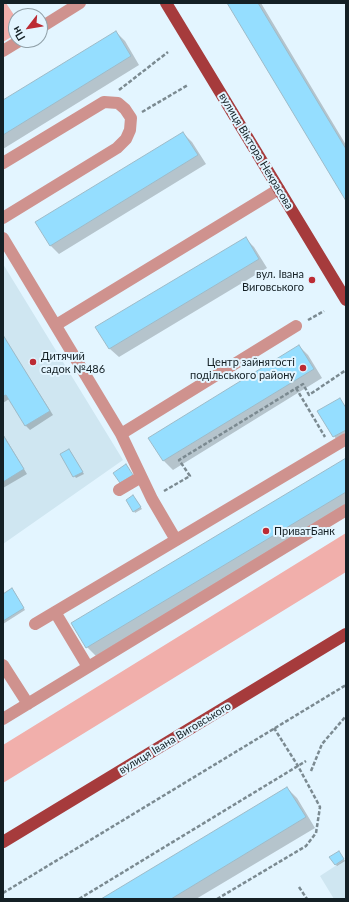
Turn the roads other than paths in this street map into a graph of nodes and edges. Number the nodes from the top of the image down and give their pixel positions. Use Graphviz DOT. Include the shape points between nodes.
graph roads {
  1 [pos="80,3"];
  2 [pos="166,3"];
  3 [pos="48,23"];
  4 [pos="3,163"];
  5 [pos="278,189"];
  6 [pos="3,218"];
  7 [pos="3,238"];
  8 [pos="346,300"];
  9 [pos="56,326"];
  10 [pos="296,326"];
  11 [pos="121,434"];
  12 [pos="346,439"];
  13 [pos="141,477"];
  14 [pos="119,490"];
  15 [pos="346,510"];
  16 [pos="176,540"];
  17 [pos="55,612"];
  18 [pos="35,624"];
  19 [pos="346,634"];
  20 [pos="3,665"];
  21 [pos="88,668"];
  22 [pos="28,704"];
  23 [pos="3,719"];
  24 [pos="3,842"];
  1 -- 3 [label="lane"];
  2 -- 5 [label="main road, вулиця Віктора Некрасова"];
  4 -- 6 [label="lane" via="104,102 118,103 131,118 130,130 118,148"];
  5 -- 8 [label="main road, вулиця Віктора Некрасова"];
  5 -- 9 [label="lane"];
  7 -- 9 [label="lane"];
  9 -- 11 [label="lane"];
  10 -- 11 [label="lane"];
  11 -- 13 [label="lane"];
  12 -- 16 [label="lane"];
  13 -- 14 [label="lane"];
  13 -- 16 [label="lane"];
  15 -- 21 [label="lane"];
  16 -- 17 [label="lane"];
  17 -- 18 [label="lane"];
  17 -- 21 [label="lane"];
  19 -- 24 [label="main road, вулиця Івана Виговського"];
  20 -- 22 [label="lane"];
  21 -- 22 [label="lane"];
  22 -- 23 [label="lane"];
}
